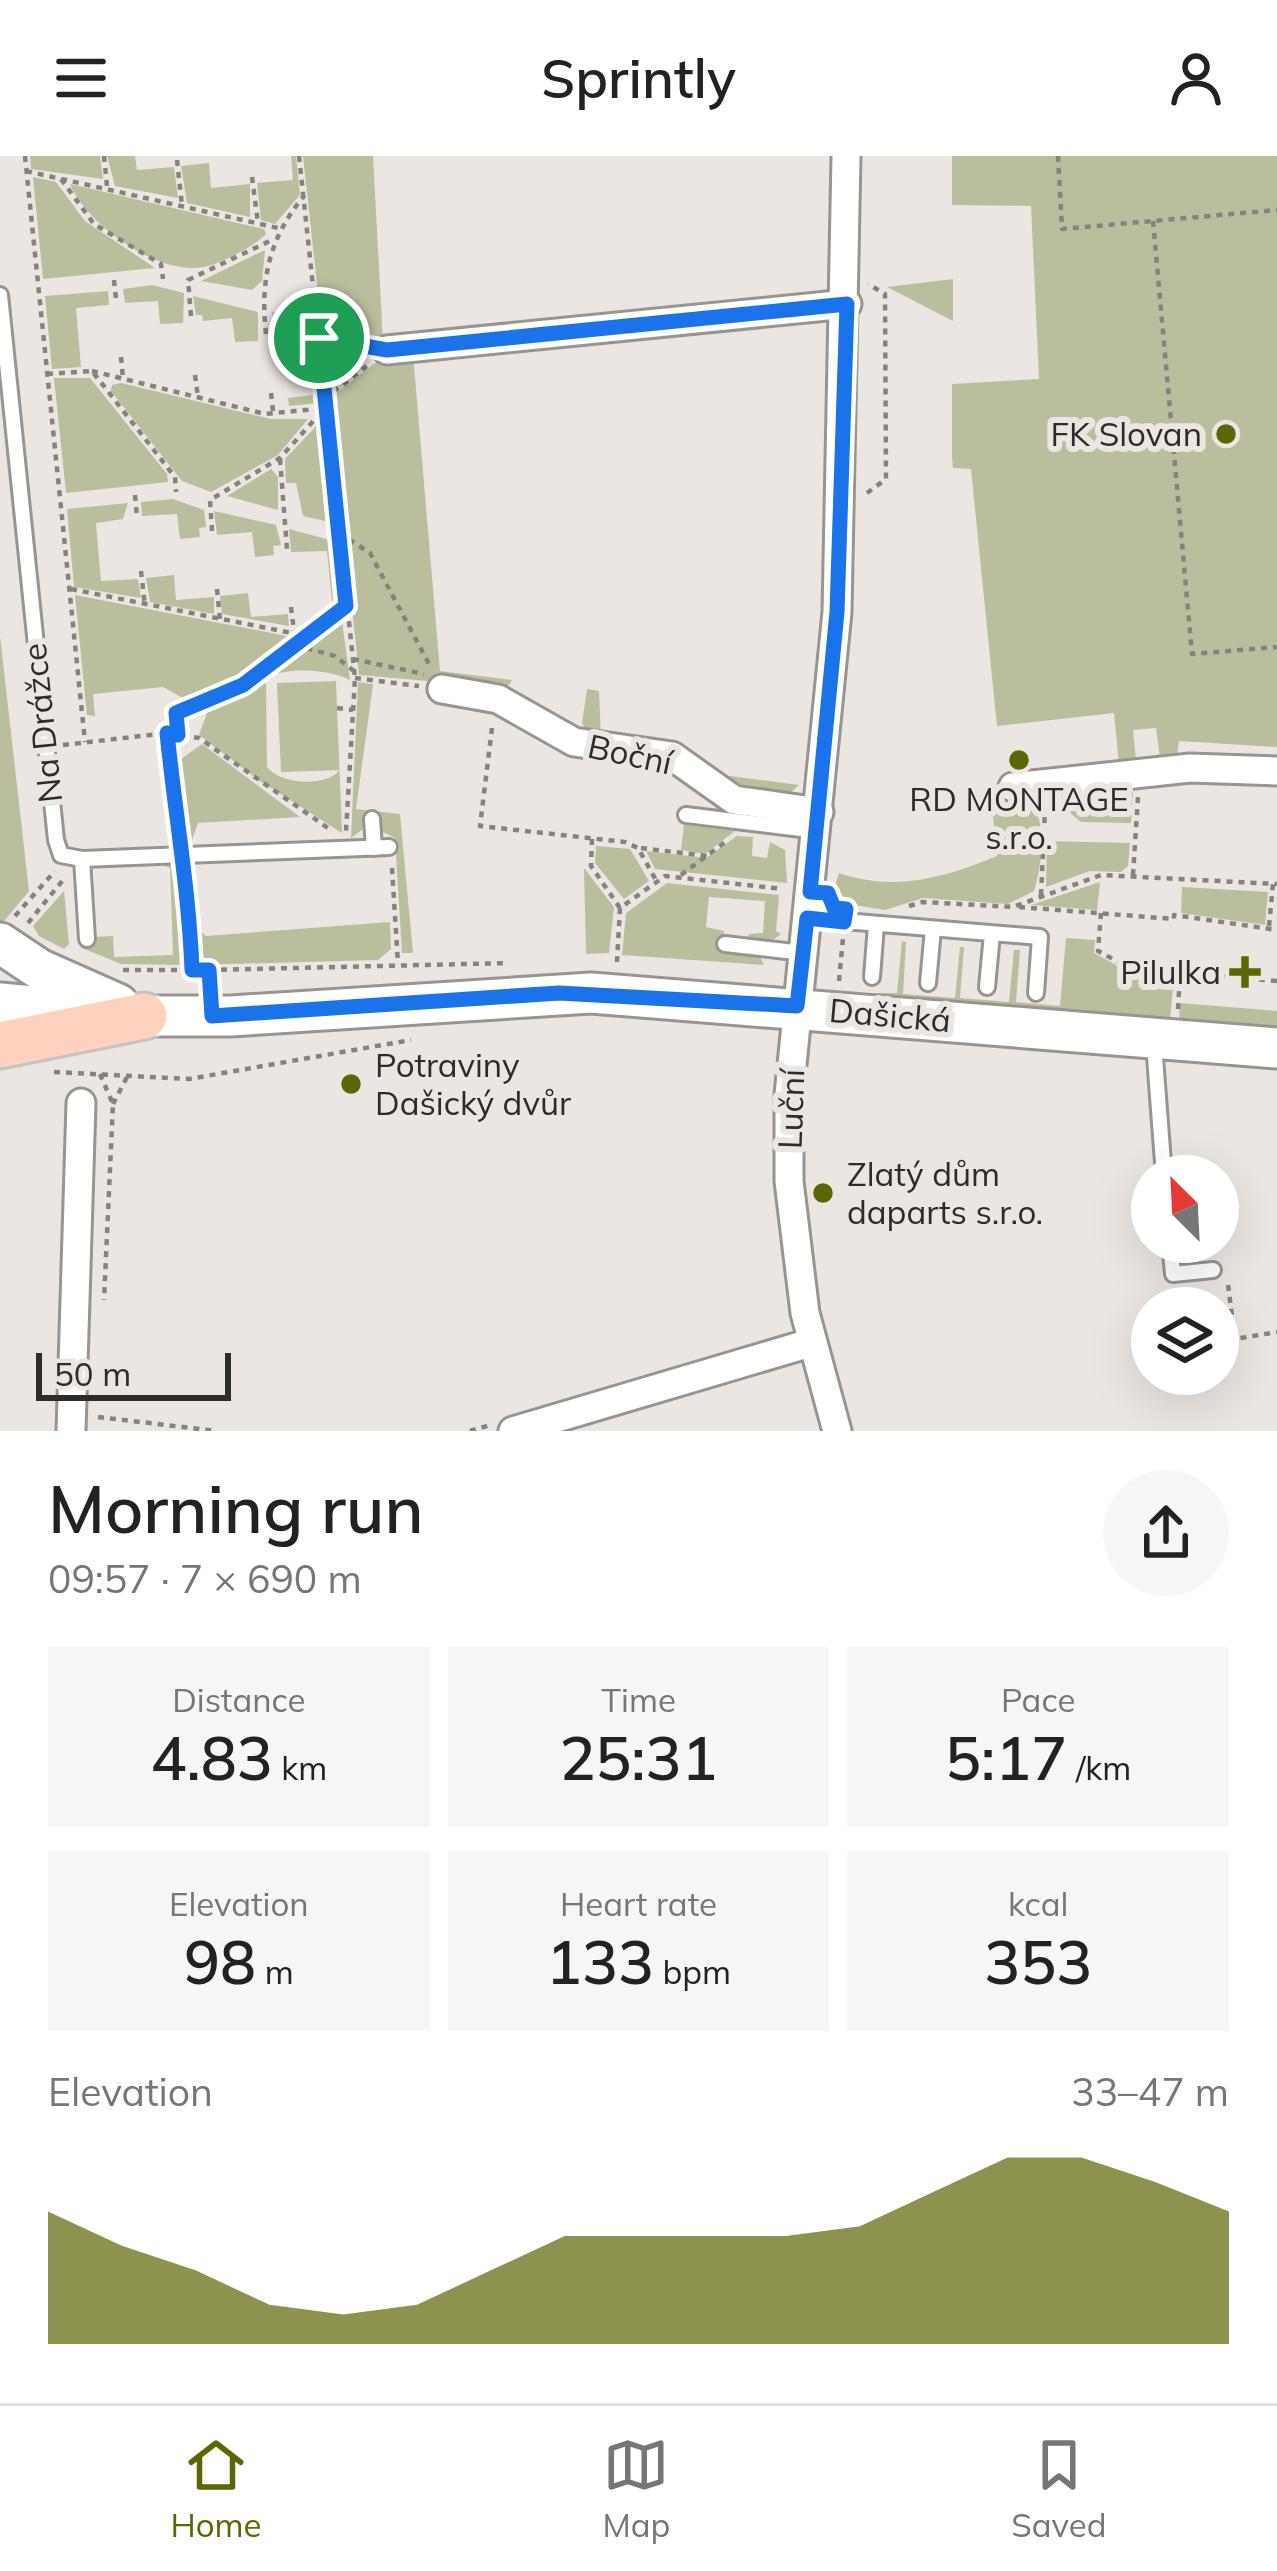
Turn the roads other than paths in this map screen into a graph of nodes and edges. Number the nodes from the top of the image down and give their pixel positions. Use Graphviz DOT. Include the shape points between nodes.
graph roads {
  1 [pos="846,156"];
  2 [pos="0,295"];
  3 [pos="847,304"];
  4 [pos="387,350"];
  5 [pos="442,688"];
  6 [pos="1277,771"];
  7 [pos="1013,787"];
  8 [pos="686,815"];
  9 [pos="372,819"];
  10 [pos="818,822"];
  11 [pos="75,860"];
  12 [pos="809,905"];
  13 [pos="876,925"];
  14 [pos="933,929"];
  15 [pos="992,934"];
  16 [pos="11,937"];
  17 [pos="87,939"];
  18 [pos="724,944"];
  19 [pos="804,953"];
  20 [pos="872,977"];
  21 [pos="928,982"];
  22 [pos="987,987"];
  23 [pos="1036,993"];
  24 [pos="0,1003"];
  25 [pos="817,1008"];
  26 [pos="145,1016"];
  27 [pos="1154,1037"];
  28 [pos="0,1046"];
  29 [pos="1277,1048"];
  30 [pos="81,1103"];
  31 [pos="1162,1155"];
  32 [pos="1172,1263"];
  33 [pos="1213,1270"];
  34 [pos="811,1343"];
  35 [pos="69,1427"];
  36 [pos="513,1431"];
  37 [pos="837,1431"];
  1 -- 3 [label="street, Luční"];
  2 -- 11 [label="lane, Na Drážce" via="43,747 56,840"];
  3 -- 4 [label="street"];
  3 -- 10 [label="street, Luční" via="841,548"];
  5 -- 10 [label="street, Boční" via="496,698 574,742 672,756 734,800"];
  6 -- 7 [label="street" via="1190,768"];
  8 -- 10 [label="lane"];
  9 -- 11 [label="lane" via="385,849"];
  10 -- 12 [label="street, Luční"];
  11 -- 17 [label="lane, Na Drážce"];
  12 -- 13 [label="lane" via="844,922"];
  12 -- 19 [label="street, Luční"];
  13 -- 14 [label="lane"];
  13 -- 20 [label="lane"];
  14 -- 15 [label="lane"];
  14 -- 21 [label="lane"];
  15 -- 22 [label="lane"];
  15 -- 23 [label="lane" via="1040,938"];
  16 -- 26 [label="main road" via="39,969"];
  18 -- 19 [label="lane"];
  19 -- 25 [label="street, Luční"];
  24 -- 26 [label="main road, Dašická"];
  25 -- 26 [label="main road, Dašická" via="559,993"];
  25 -- 27 [label="main road, Dašická"];
  25 -- 34 [label="street, Luční" via="789,1181"];
  26 -- 28 [label="main road"];
  27 -- 29 [label="main road, Dašická"];
  27 -- 31 [label="lane"];
  30 -- 35 [label="street"];
  32 -- 33 [label="lane" via="1173,1274"];
  34 -- 36 [label="street"];
  34 -- 37 [label="street, Luční"];
}
